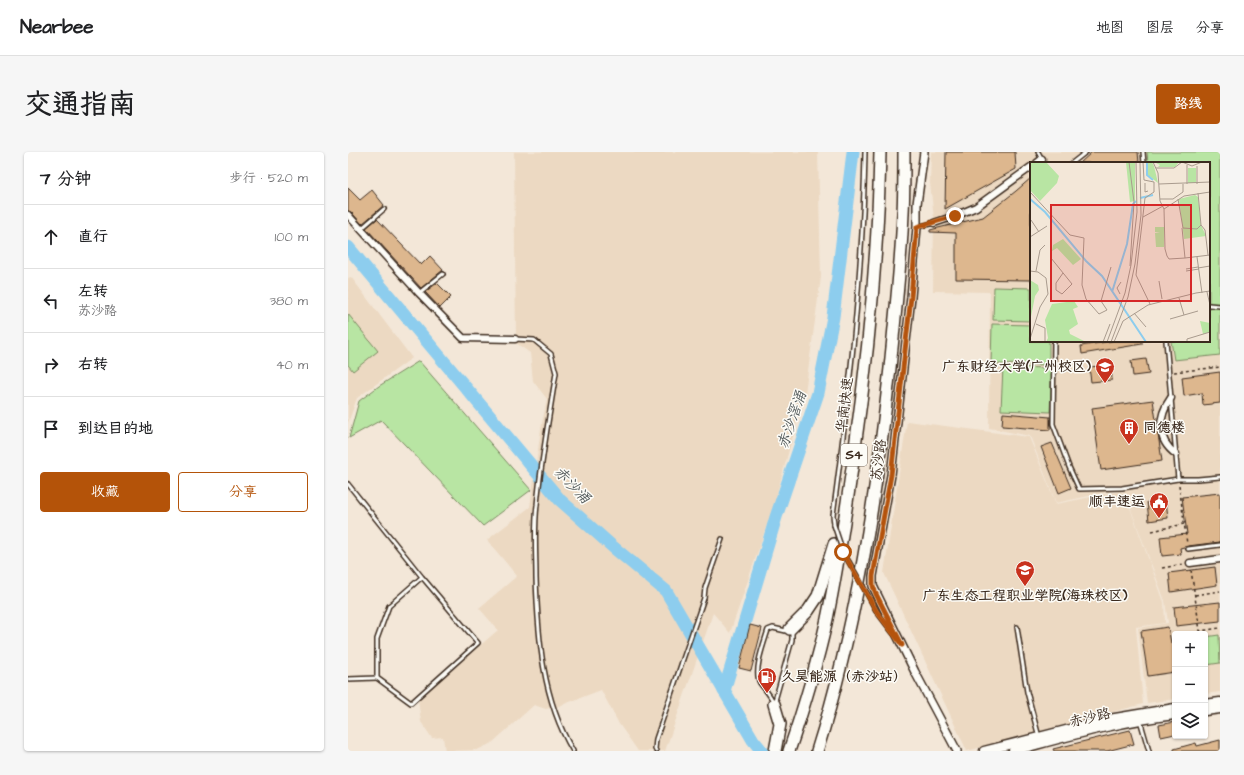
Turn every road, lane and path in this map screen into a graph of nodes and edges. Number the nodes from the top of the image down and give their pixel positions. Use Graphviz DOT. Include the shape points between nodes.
graph roads {
  1 [pos="865,152"];
  2 [pos="880,152"];
  3 [pos="904,152"];
  4 [pos="909,152"];
  5 [pos="924,152"];
  6 [pos="1038,152"];
  7 [pos="1086,152"];
  8 [pos="1143,152"];
  9 [pos="1041,162"];
  10 [pos="1073,162"];
  11 [pos="1144,162"];
  12 [pos="1030,168"];
  13 [pos="384,209"];
  14 [pos="904,212"];
  15 [pos="348,214"];
  16 [pos="934,223"];
  17 [pos="917,227"];
  18 [pos="361,229"];
  19 [pos="443,274"];
  20 [pos="419,293"];
  21 [pos="1210,305"];
  22 [pos="1220,306"];
  23 [pos="515,339"];
  24 [pos="1054,342"];
  25 [pos="1166,342"];
  26 [pos="1220,367"];
  27 [pos="1169,373"];
  28 [pos="1171,398"];
  29 [pos="1176,454"];
  30 [pos="1220,477"];
  31 [pos="1178,479"];
  32 [pos="348,484"];
  33 [pos="848,493"];
  34 [pos="1184,524"];
  35 [pos="1152,531"];
  36 [pos="722,539"];
  37 [pos="1220,545"];
  38 [pos="1188,549"];
  39 [pos="1220,559"];
  40 [pos="1190,564"];
  41 [pos="1162,568"];
  42 [pos="422,577"];
  43 [pos="1220,591"];
  44 [pos="1195,595"];
  45 [pos="1017,627"];
  46 [pos="1220,628"];
  47 [pos="790,629"];
  48 [pos="902,645"];
  49 [pos="377,678"];
  50 [pos="348,679"];
  51 [pos="1220,702"];
  52 [pos="774,704"];
  53 [pos="1208,704"];
  54 [pos="1172,708"];
  55 [pos="1220,709"];
  56 [pos="1208,711"];
  57 [pos="1172,715"];
  58 [pos="1140,720"];
  59 [pos="1039,737"];
  60 [pos="775,749"];
  61 [pos="573,751"];
  62 [pos="656,751"];
  63 [pos="790,751"];
  64 [pos="817,751"];
  65 [pos="957,751"];
  66 [pos="984,751"];
  67 [pos="1013,751"];
  68 [pos="1149,751"];
  1 -- 48 [label="lane, bridge" via="861,257 834,525 843,552 877,612"];
  2 -- 33 [label="highway, 华南快速 / S4" via="872,300"];
  3 -- 14 [label="highway, S4"];
  4 -- 14 [label="highway"];
  5 -- 17 [label="street, 苏沙路" via="917,204"];
  6 -- 9 [label="lane"];
  7 -- 10 [label="lane"];
  8 -- 11 [label="lane"];
  12 -- 16 [label="street" via="976,207"];
  13 -- 18 [label="lane"];
  14 -- 64 [label="highway, S4" via="884,423 870,518 840,674"];
  15 -- 18 [label="street"];
  16 -- 17 [label="lane"];
  17 -- 48 [label="street, 苏沙路" via="891,475 873,576 876,594"];
  18 -- 20 [label="street"];
  19 -- 20 [label="lane"];
  20 -- 23 [label="street" via="463,338"];
  21 -- 22 [label="lane"];
  23 -- 61 [label="lane" via="534,340 551,354 556,373 537,506 535,542 540,650 554,707"];
  24 -- 31 [label="lane" via="1053,424 1068,467 1079,489 1122,488"];
  25 -- 27 [label="lane"];
  26 -- 27 [label="path"];
  27 -- 28 [label="lane"];
  28 -- 29 [label="lane"];
  28 -- 29 [label="street" via="1162,412 1161,428 1168,448"];
  29 -- 31 [label="lane"];
  30 -- 31 [label="lane"];
  31 -- 34 [label="path"];
  32 -- 42 [label="lane"];
  33 -- 47 [label="highway" via="818,596 808,611"];
  33 -- 63 [label="highway, 华南快速 / S4" via="827,618 806,701"];
  34 -- 35 [label="path"];
  34 -- 38 [label="path"];
  36 -- 62 [label="lane, bridge" via="656,739"];
  37 -- 38 [label="lane"];
  39 -- 40 [label="street"];
  40 -- 41 [label="path"];
  40 -- 44 [label="path"];
  42 -- 49 [label="lane" via="389,606 377,639"];
  42 -- 49 [label="lane" via="478,643 411,703"];
  43 -- 44 [label="path"];
  44 -- 46 [label="path" via="1200,631"];
  45 -- 59 [label="lane" via="1027,692"];
  47 -- 52 [label="lane" via="792,640"];
  47 -- 52 [label="lane" via="768,630 758,668 760,682"];
  48 -- 65 [label="street, 苏沙路"];
  49 -- 50 [label="lane"];
  51 -- 53 [label="main road"];
  52 -- 60 [label="highway" via="780,724"];
  54 -- 59 [label="main road" via="1109,719"];
  55 -- 56 [label="main road"];
  57 -- 58 [label="main road, 赤沙路"];
  58 -- 67 [label="main road, 赤沙路"];
  58 -- 68 [label="lane"];
  59 -- 66 [label="main road"];
}
